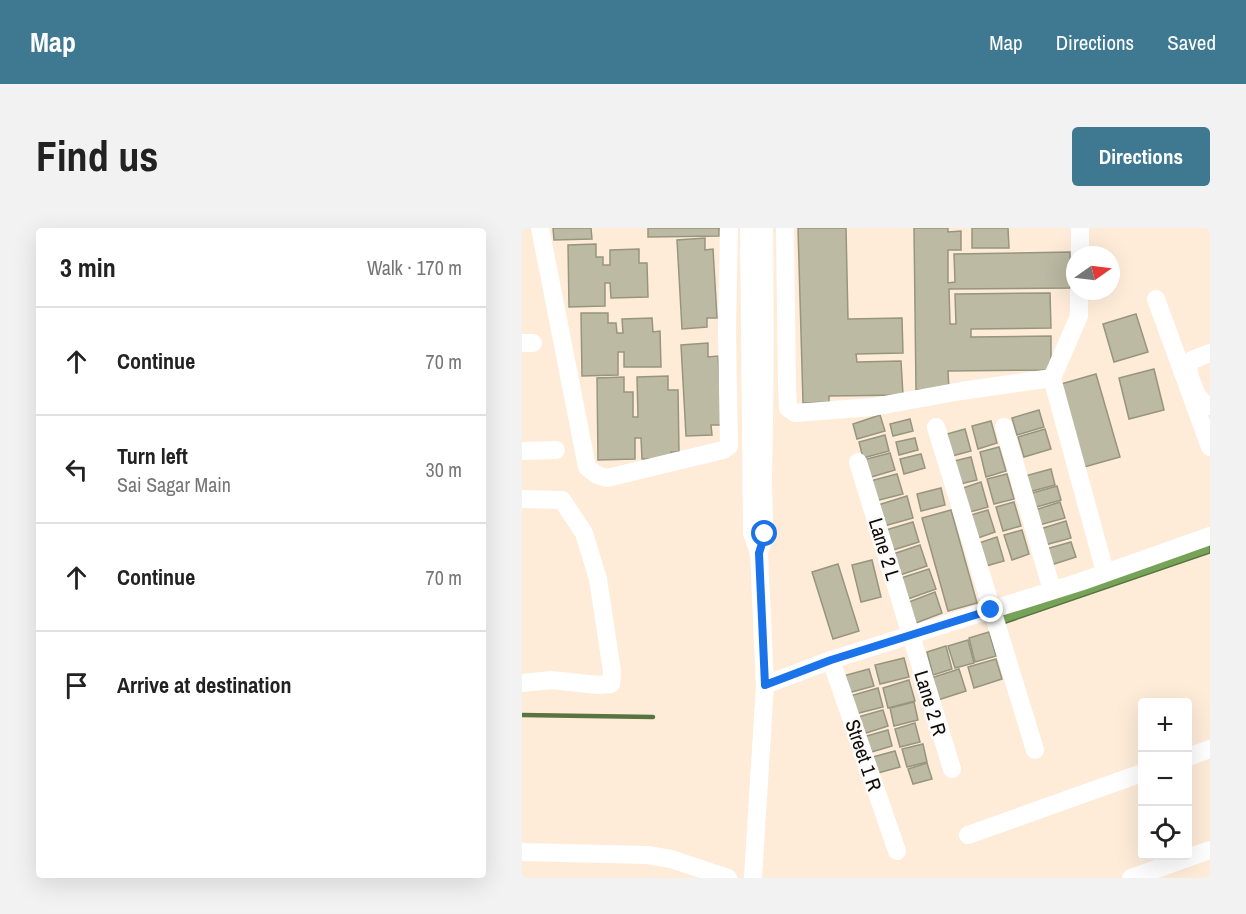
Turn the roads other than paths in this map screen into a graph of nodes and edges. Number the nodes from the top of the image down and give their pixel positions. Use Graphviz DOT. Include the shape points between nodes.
graph roads {
  1 [pos="540,228"];
  2 [pos="729,228"];
  3 [pos="749,228"];
  4 [pos="764,228"];
  5 [pos="785,228"];
  6 [pos="1080,228"];
  7 [pos="1080,246"];
  8 [pos="1156,299"];
  9 [pos="1079,300"];
  10 [pos="727,330"];
  11 [pos="754,342"];
  12 [pos="1210,353"];
  13 [pos="728,356"];
  14 [pos="766,370"];
  15 [pos="1052,378"];
  16 [pos="787,388"];
  17 [pos="1210,406"];
  18 [pos="788,408"];
  19 [pos="765,425"];
  20 [pos="936,427"];
  21 [pos="1004,427"];
  22 [pos="1210,447"];
  23 [pos="556,450"];
  24 [pos="522,451"];
  25 [pos="858,462"];
  26 [pos="757,478"];
  27 [pos="522,499"];
  28 [pos="1210,536"];
  29 [pos="1105,573"];
  30 [pos="1052,590"];
  31 [pos="991,610"];
  32 [pos="911,636"];
  33 [pos="831,660"];
  34 [pos="522,683"];
  35 [pos="765,685"];
  36 [pos="1210,749"];
  37 [pos="1035,750"];
  38 [pos="1192,756"];
  39 [pos="952,769"];
  40 [pos="1138,775"];
  41 [pos="968,835"];
  42 [pos="1210,850"];
  43 [pos="897,851"];
  44 [pos="522,852"];
  45 [pos="728,878"];
  46 [pos="753,878"];
  47 [pos="1131,878"];
  1 -- 13 [label="street" via="587,467 597,476 607,478 727,449"];
  2 -- 10 [label="street"];
  3 -- 11 [label="street"];
  4 -- 11 [label="street"];
  5 -- 16 [label="street"];
  6 -- 7 [label="street"];
  8 -- 22 [label="street"];
  9 -- 15 [label="street" via="1079,316"];
  10 -- 11 [label="street"];
  10 -- 13 [label="street"];
  11 -- 13 [label="street"];
  11 -- 14 [label="street"];
  11 -- 26 [label="street"];
  12 -- 17 [label="street" via="1188,365 1200,399"];
  14 -- 16 [label="street" via="774,388"];
  14 -- 19 [label="street"];
  15 -- 18 [label="street" via="873,407 795,413"];
  15 -- 29 [label="street"];
  16 -- 18 [label="street"];
  18 -- 19 [label="street" via="775,410"];
  19 -- 26 [label="street"];
  20 -- 31 [label="street"];
  21 -- 30 [label="street"];
  23 -- 24 [label="street"];
  25 -- 32 [label="street, Lane 2 L"];
  26 -- 35 [label="street" via="752,532 759,553"];
  27 -- 34 [label="street" via="562,500 584,533 598,579 612,671 611,684 551,680"];
  28 -- 29 [label="street"];
  29 -- 30 [label="street"];
  30 -- 31 [label="street"];
  31 -- 32 [label="street"];
  31 -- 37 [label="street"];
  32 -- 33 [label="street"];
  32 -- 39 [label="street, Lane 2 R"];
  33 -- 35 [label="street"];
  33 -- 43 [label="street, Street 1 R"];
  35 -- 46 [label="street"];
  36 -- 38 [label="street"];
  40 -- 41 [label="street"];
  42 -- 47 [label="street"];
  44 -- 45 [label="street" via="647,855"];
}
